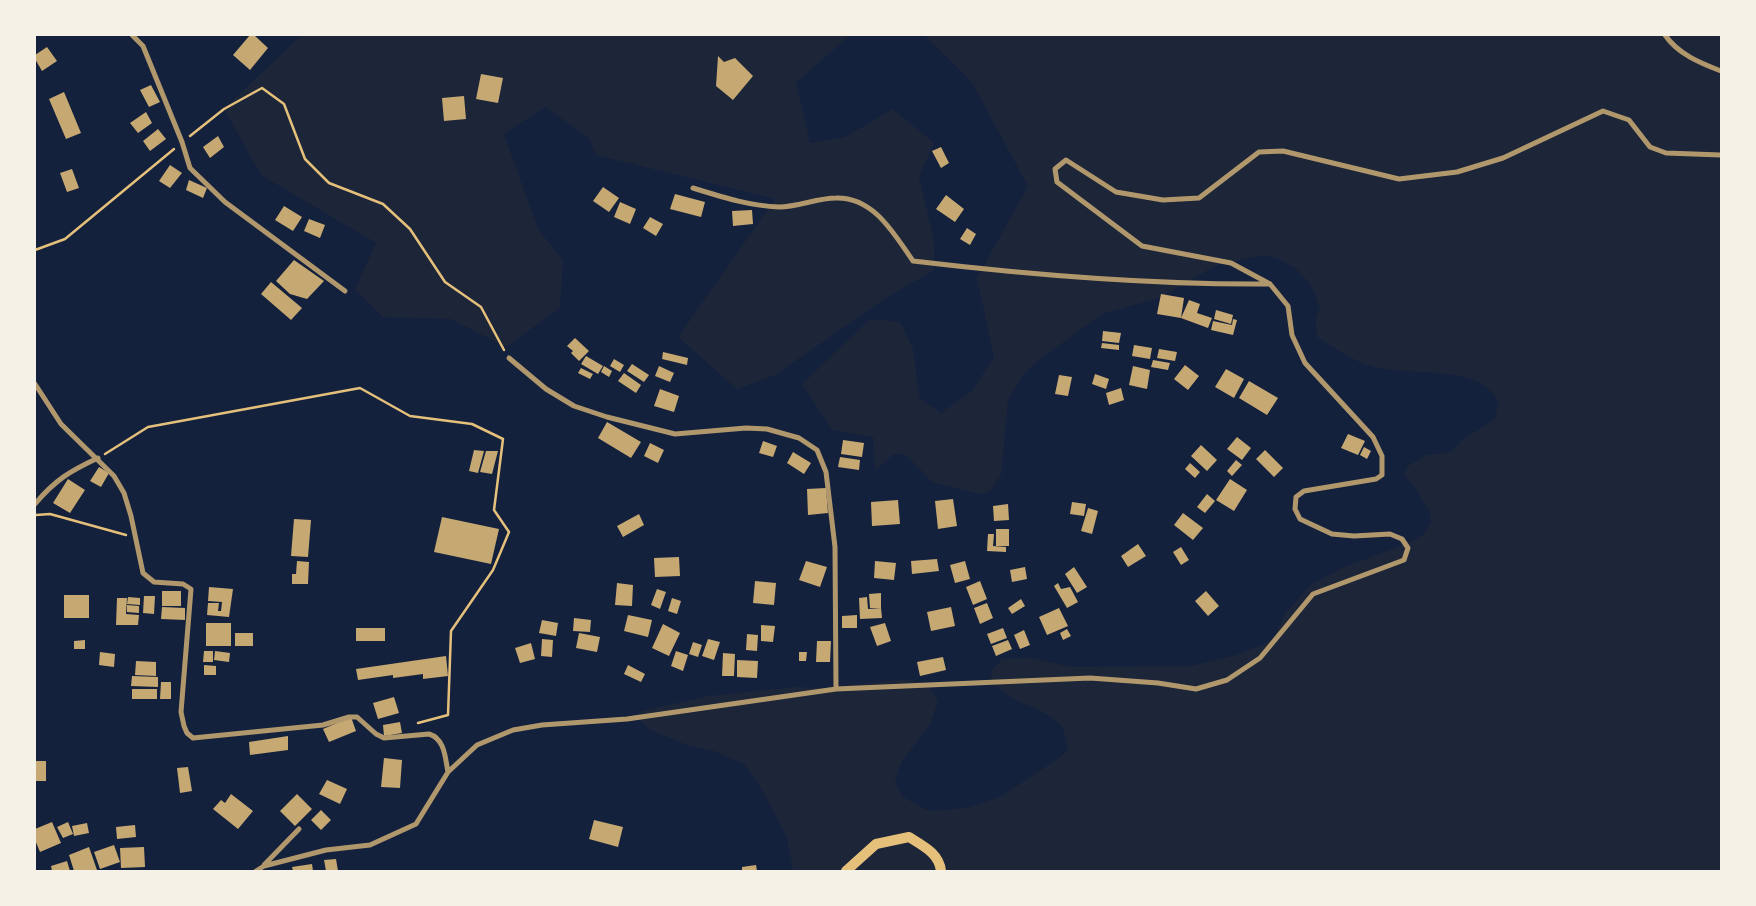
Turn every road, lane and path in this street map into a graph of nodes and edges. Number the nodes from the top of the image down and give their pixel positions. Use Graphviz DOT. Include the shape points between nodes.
graph roads {
  1 [pos="132,35"];
  2 [pos="1665,35"];
  3 [pos="1721,71"];
  4 [pos="182,142"];
  5 [pos="1721,155"];
  6 [pos="693,188"];
  7 [pos="35,250"];
  8 [pos="1270,284"];
  9 [pos="345,291"];
  10 [pos="509,358"];
  11 [pos="35,384"];
  12 [pos="98,458"];
  13 [pos="35,504"];
  14 [pos="35,515"];
  15 [pos="134,538"];
  16 [pos="836,689"];
  17 [pos="418,722"];
  18 [pos="448,772"];
  19 [pos="299,829"];
  20 [pos="264,866"];
  21 [pos="256,871"];
  22 [pos="846,871"];
  23 [pos="941,871"];
  1 -- 4 [label="street" via="143,46"];
  2 -- 3 [label="street" via="1670,43 1695,61"];
  4 -- 7 [label="path" via="65,239"];
  4 -- 9 [label="street" via="190,168 225,202"];
  4 -- 10 [label="path" via="224,110 262,88 284,104 305,158 329,183 383,204 410,228 445,282 481,307"];
  5 -- 8 [label="street" via="1666,153 1650,147 1629,120 1603,111 1502,158 1457,172 1399,179 1283,151 1259,152 1199,198 1163,200 1116,192 1066,160 1055,169 1057,182 1142,246 1231,263"];
  6 -- 8 [label="street" via="756,206 782,207 836,198 851,199 870,208 886,223 913,261 1086,278 1207,285"];
  8 -- 16 [label="street" via="1288,306 1292,335 1305,364 1372,437 1382,456 1382,475 1376,479 1304,491 1296,497 1295,510 1300,519 1332,534 1390,534 1402,538 1408,548 1404,560 1313,594 1260,658 1228,680 1196,689 1090,678"];
  10 -- 16 [label="street" via="546,389 574,406 607,417 675,434 767,429 799,438 817,450 826,472 834,547"];
  11 -- 12 [label="street" via="61,424"];
  12 -- 13 [label="street" via="66,473"];
  12 -- 15 [label="street" via="124,493"];
  12 -- 17 [label="path" via="148,427 360,388 410,416 472,424 504,439 494,510 509,532 493,570 451,631 448,715"];
  14 -- 15 [label="path" via="50,514"];
  15 -- 18 [label="street" via="143,573 154,582 183,584 191,589 180,712 187,733 193,738 323,725 357,717 384,738 436,736 441,742"];
  16 -- 18 [label="street" via="627,719 513,730 477,744"];
  18 -- 20 [label="street" via="416,824 393,836 370,845 326,850"];
  19 -- 20 [label="street"];
  20 -- 21 [label="street"];
  22 -- 23 [label="main road" via="876,844 909,837 930,850 940,862"];
}
